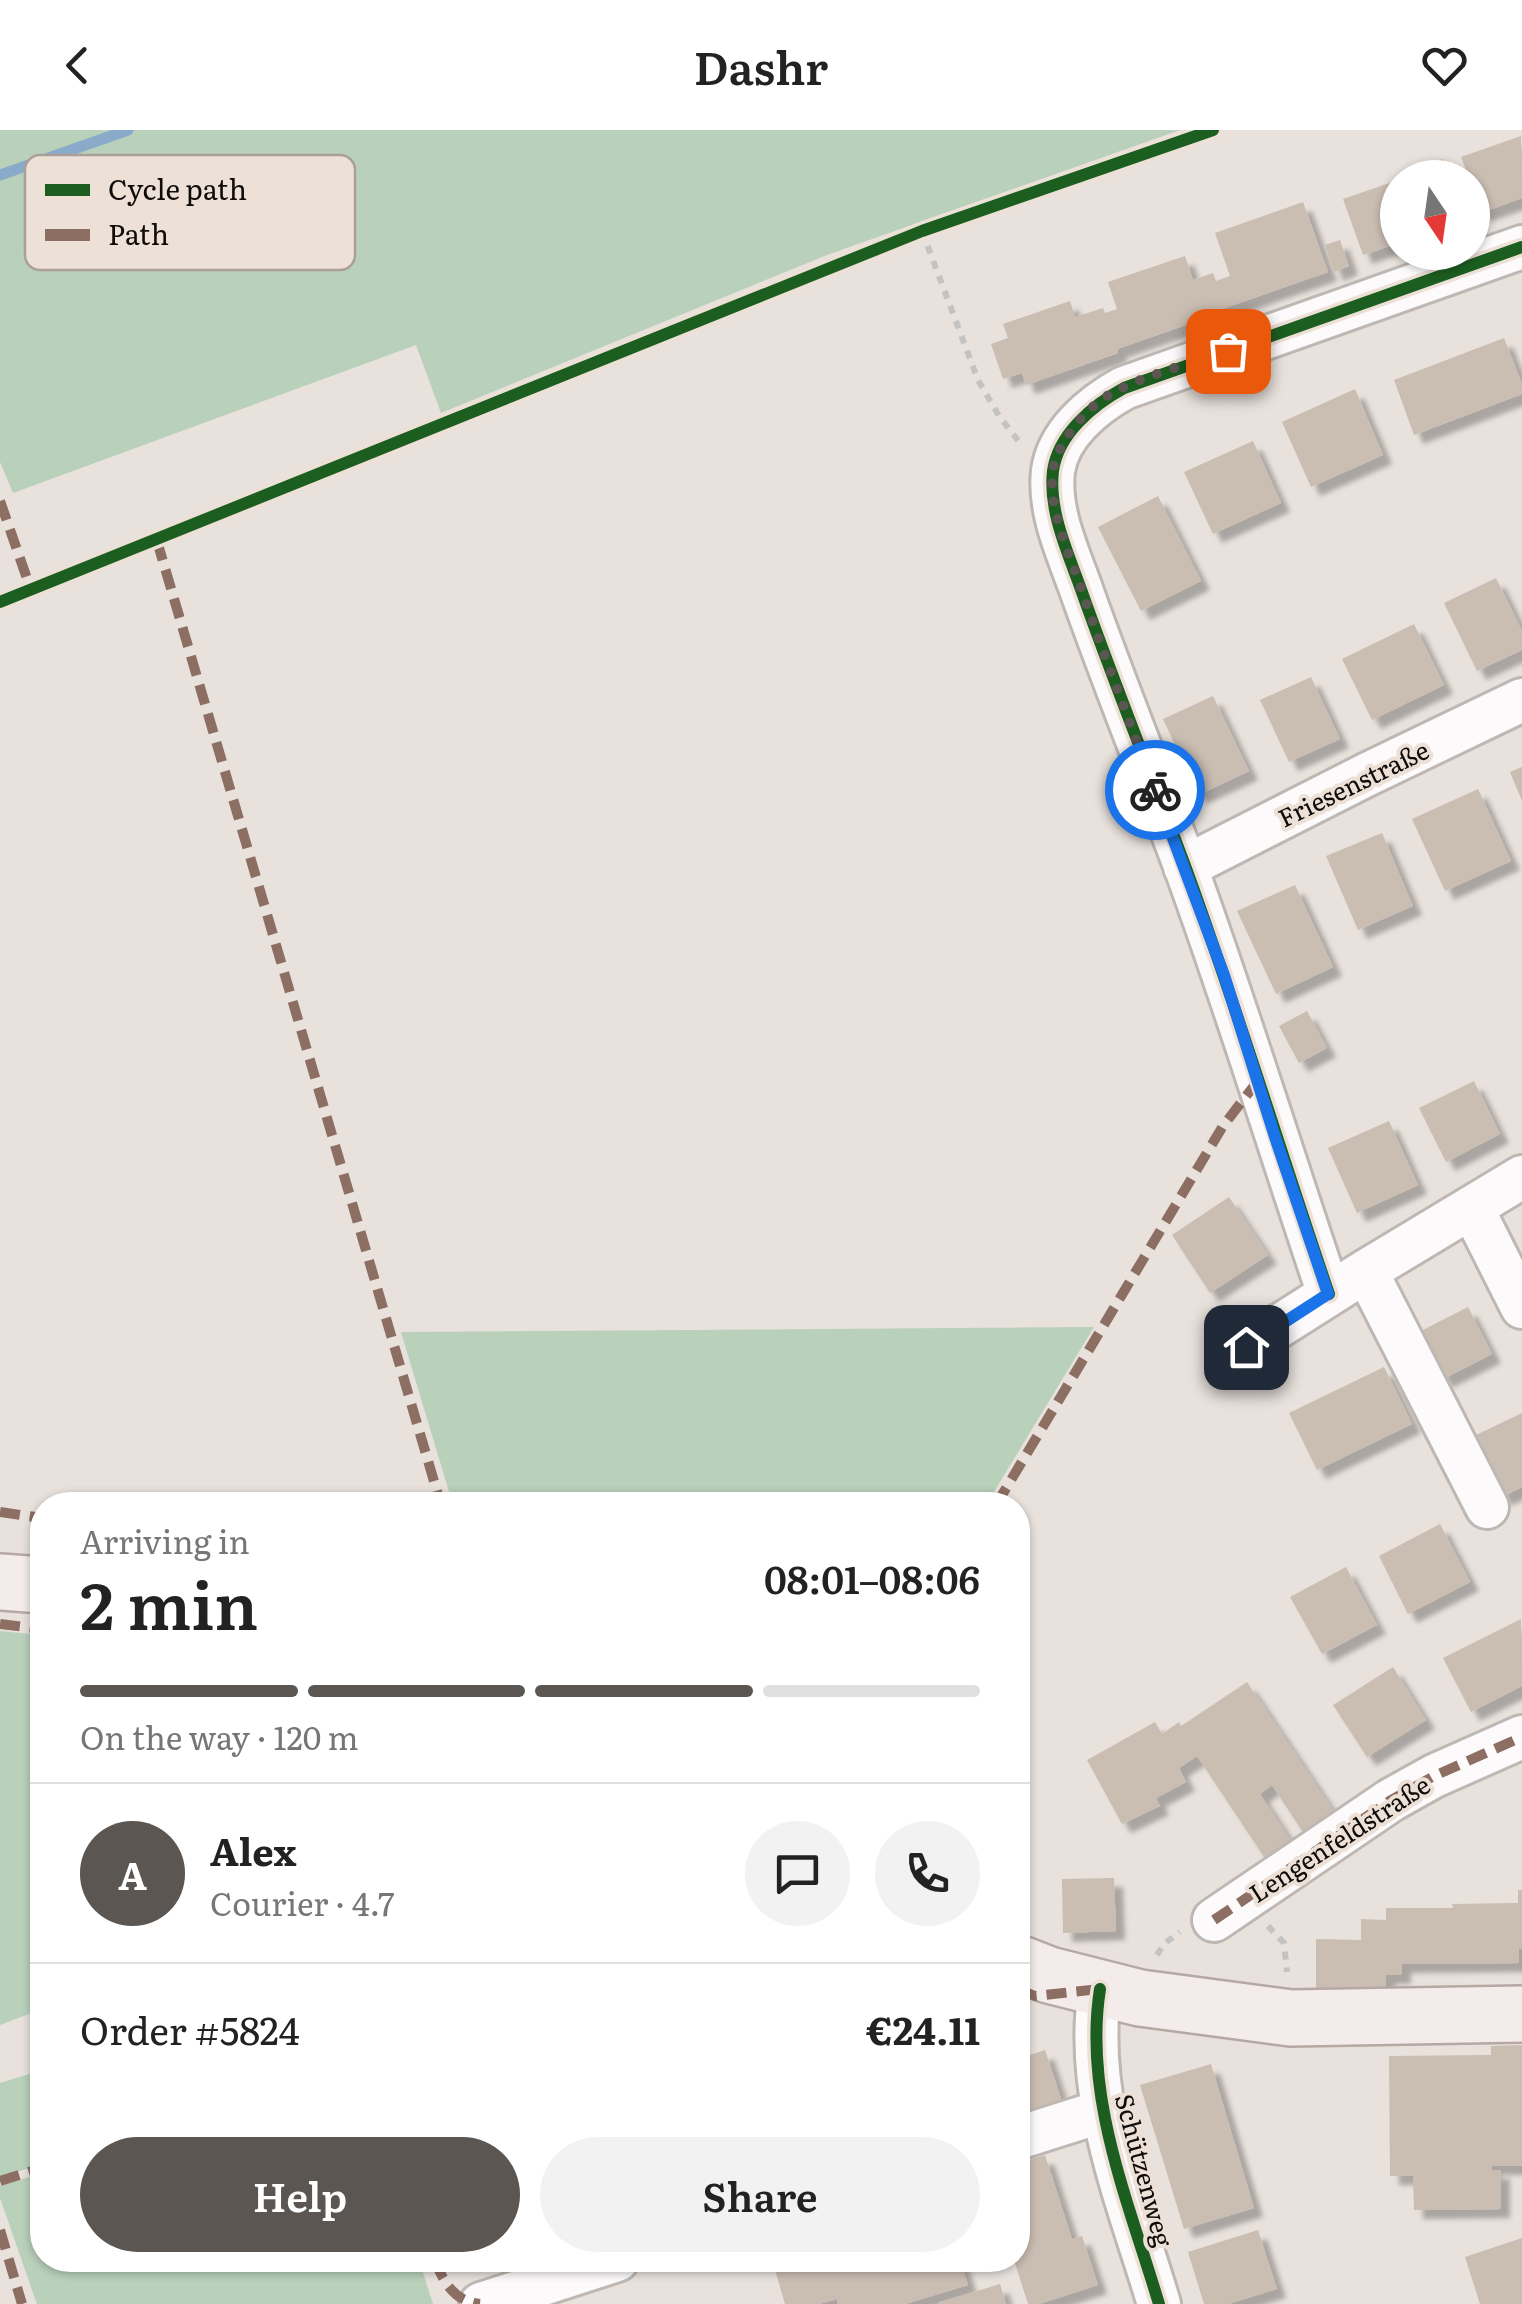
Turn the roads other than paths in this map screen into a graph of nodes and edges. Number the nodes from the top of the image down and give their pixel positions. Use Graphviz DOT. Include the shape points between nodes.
graph roads {
  1 [pos="1517,263"];
  2 [pos="1522,700"];
  3 [pos="1185,867"];
  4 [pos="1522,1177"];
  5 [pos="1472,1208"];
  6 [pos="1366,1270"];
  7 [pos="1328,1294"];
  8 [pos="1522,1306"];
  9 [pos="1246,1347"];
  10 [pos="1486,1507"];
  11 [pos="0,1582"];
  12 [pos="30,1585"];
  13 [pos="1522,1737"];
  14 [pos="1228,1910"];
  15 [pos="1030,1968"];
  16 [pos="1120,1994"];
  17 [pos="1522,2014"];
  18 [pos="1103,2112"];
  19 [pos="1030,2134"];
  20 [pos="580,2272"];
  21 [pos="1155,2303"];
  22 [pos="481,2304"];
  1 -- 3 [label="street" via="1124,388 1100,401 1066,438 1054,467 1061,529"];
  2 -- 3 [label="street, Friesenstraße"];
  3 -- 7 [label="street"];
  4 -- 5 [label="street"];
  5 -- 6 [label="street"];
  5 -- 8 [label="street"];
  6 -- 7 [label="street"];
  6 -- 10 [label="street"];
  7 -- 9 [label="street"];
  11 -- 12 [label="main road"];
  13 -- 14 [label="street, Lengenfeldstraße" via="1391,1800"];
  15 -- 16 [label="main road"];
  16 -- 17 [label="main road" via="1291,2018"];
  16 -- 18 [label="street, Schützenweg" via="1098,2030"];
  18 -- 19 [label="street"];
  18 -- 21 [label="street, Schützenweg"];
  20 -- 22 [label="street"];
}
